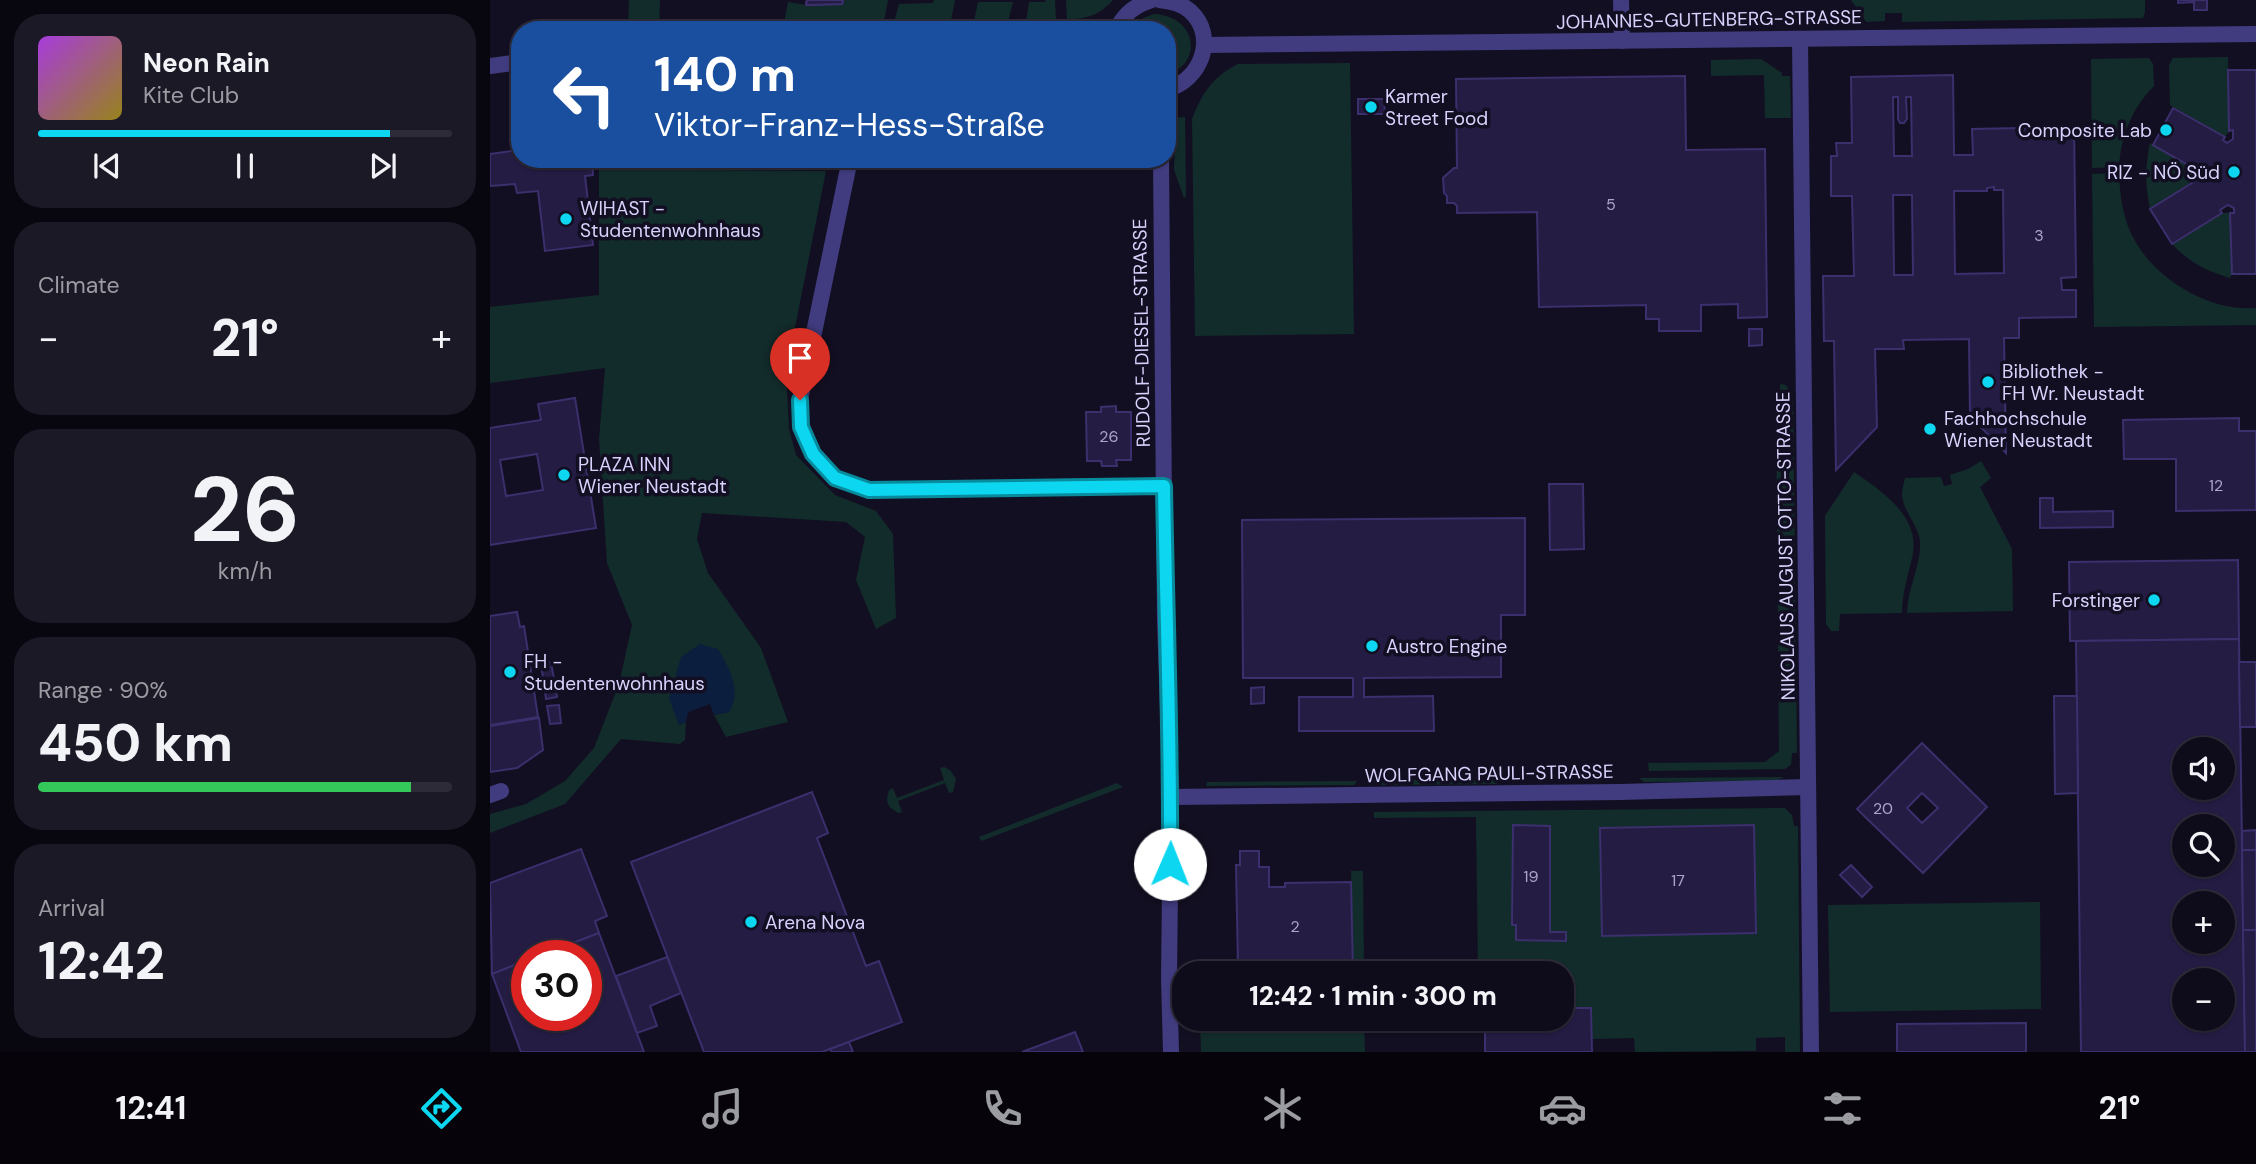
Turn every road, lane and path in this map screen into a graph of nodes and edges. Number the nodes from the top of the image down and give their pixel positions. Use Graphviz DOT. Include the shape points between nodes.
graph roads {
  1 [pos="1152,0"];
  2 [pos="1159,0"];
  3 [pos="1621,0"];
  4 [pos="1194,6"];
  5 [pos="1121,21"];
  6 [pos="2256,34"];
  7 [pos="1800,39"];
  8 [pos="1622,41"];
  9 [pos="1205,45"];
  10 [pos="511,63"];
  11 [pos="490,66"];
  12 [pos="1176,87"];
  13 [pos="848,168"];
  14 [pos="1161,168"];
  15 [pos="1164,486"];
  16 [pos="1808,787"];
  17 [pos="1171,797"];
  18 [pos="1171,1052"];
  19 [pos="1811,1052"];
  1 -- 5 [label="street" via="1136,5"];
  2 -- 4 [label="street"];
  3 -- 8 [label="street"];
  4 -- 9 [label="street"];
  6 -- 7 [label="street, JOHANNES-GUTENBERG-STRASSE"];
  7 -- 8 [label="street, JOHANNES-GUTENBERG-STRASSE"];
  7 -- 16 [label="street, NIKOLAUS AUGUST OTTO-STRASSE"];
  8 -- 9 [label="street, JOHANNES-GUTENBERG-STRASSE"];
  9 -- 12 [label="street" via="1193,75"];
  10 -- 11 [label="street"];
  13 -- 15 [label="street" via="800,400 801,427 813,454 835,478 869,490"];
  14 -- 15 [label="street, RUDOLF-DIESEL-STRASSE"];
  15 -- 17 [label="street, RUDOLF-DIESEL-STRASSE"];
  16 -- 17 [label="street, WOLFGANG PAULI-STRASSE"];
  16 -- 19 [label="street, NIKOLAUS AUGUST OTTO-STRASSE"];
  17 -- 18 [label="street, RUDOLF-DIESEL-STRASSE"];
}
